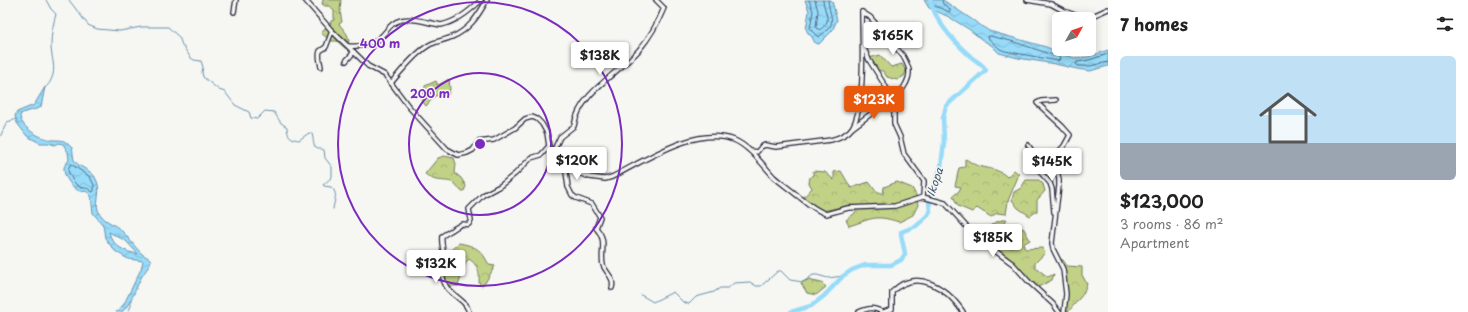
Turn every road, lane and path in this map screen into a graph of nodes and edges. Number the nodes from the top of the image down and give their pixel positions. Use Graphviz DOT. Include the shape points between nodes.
graph roads {
  1 [pos="236,0"];
  2 [pos="305,0"];
  3 [pos="481,0"];
  4 [pos="487,0"];
  5 [pos="656,0"];
  6 [pos="1027,0"];
  7 [pos="1108,8"];
  8 [pos="234,12"];
  9 [pos="332,31"];
  10 [pos="863,45"];
  11 [pos="347,46"];
  12 [pos="354,52"];
  13 [pos="346,61"];
  14 [pos="321,66"];
  15 [pos="391,83"];
  16 [pos="1056,100"];
  17 [pos="888,101"];
  18 [pos="852,128"];
  19 [pos="1028,145"];
  20 [pos="549,146"];
  21 [pos="750,151"];
  22 [pos="552,154"];
  23 [pos="565,164"];
  24 [pos="923,197"];
  25 [pos="1056,216"];
  26 [pos="612,288"];
  27 [pos="469,312"];
  28 [pos="859,312"];
  29 [pos="883,312"];
  30 [pos="963,312"];
  31 [pos="1058,312"];
  32 [pos="1064,312"];
  1 -- 8 [label="street"];
  2 -- 9 [label="street"];
  3 -- 11 [label="street" via="460,17 445,24 400,20 392,24 378,40 358,47"];
  4 -- 15 [label="street" via="473,23 452,37 431,44 407,64"];
  5 -- 22 [label="street" via="664,8 660,19 638,50 587,99 575,117 574,126 560,137"];
  6 -- 7 [label="street" via="1051,4 1086,19"];
  9 -- 11 [label="street"];
  9 -- 14 [label="street" via="326,47 319,53"];
  10 -- 17 [label="street" via="869,60 889,92"];
  10 -- 17 [label="street" via="862,12 876,24 907,63 909,72 901,93 891,96"];
  10 -- 18 [label="street" via="859,106"];
  11 -- 12 [label="street"];
  12 -- 13 [label="street"];
  12 -- 15 [label="street" via="368,66 385,75"];
  15 -- 20 [label="street" via="443,145 458,155 473,150 478,142 494,140 525,119 532,118 542,124 547,133"];
  16 -- 25 [label="street" via="1037,103 1070,135 1055,156 1059,179"];
  17 -- 18 [label="street"];
  17 -- 24 [label="street" via="894,112 894,124 904,154 924,180"];
  18 -- 21 [label="street" via="831,140 776,147 765,145 757,152"];
  19 -- 25 [label="street" via="1035,155 1041,173 1050,183"];
  20 -- 22 [label="street"];
  20 -- 27 [label="street" via="541,156 531,158 515,174 483,195 468,209 471,220 469,224 458,226 442,236 442,274 445,285 464,302"];
  21 -- 23 [label="street" via="734,140 719,137 695,138 653,154 605,179 575,172"];
  21 -- 24 [label="street" via="782,184 826,214 848,208 895,206"];
  22 -- 23 [label="street"];
  23 -- 26 [label="street" via="568,187 572,194 592,204 600,217 596,228 603,239 604,268 613,281"];
  24 -- 31 [label="street" via="945,203 975,236 1013,264"];
  25 -- 32 [label="street" via="1052,244 1063,268 1066,294"];
  28 -- 29 [label="street" via="867,308"];
  29 -- 30 [label="street" via="892,308 892,292 906,282 918,281 934,284 956,302"];
}
